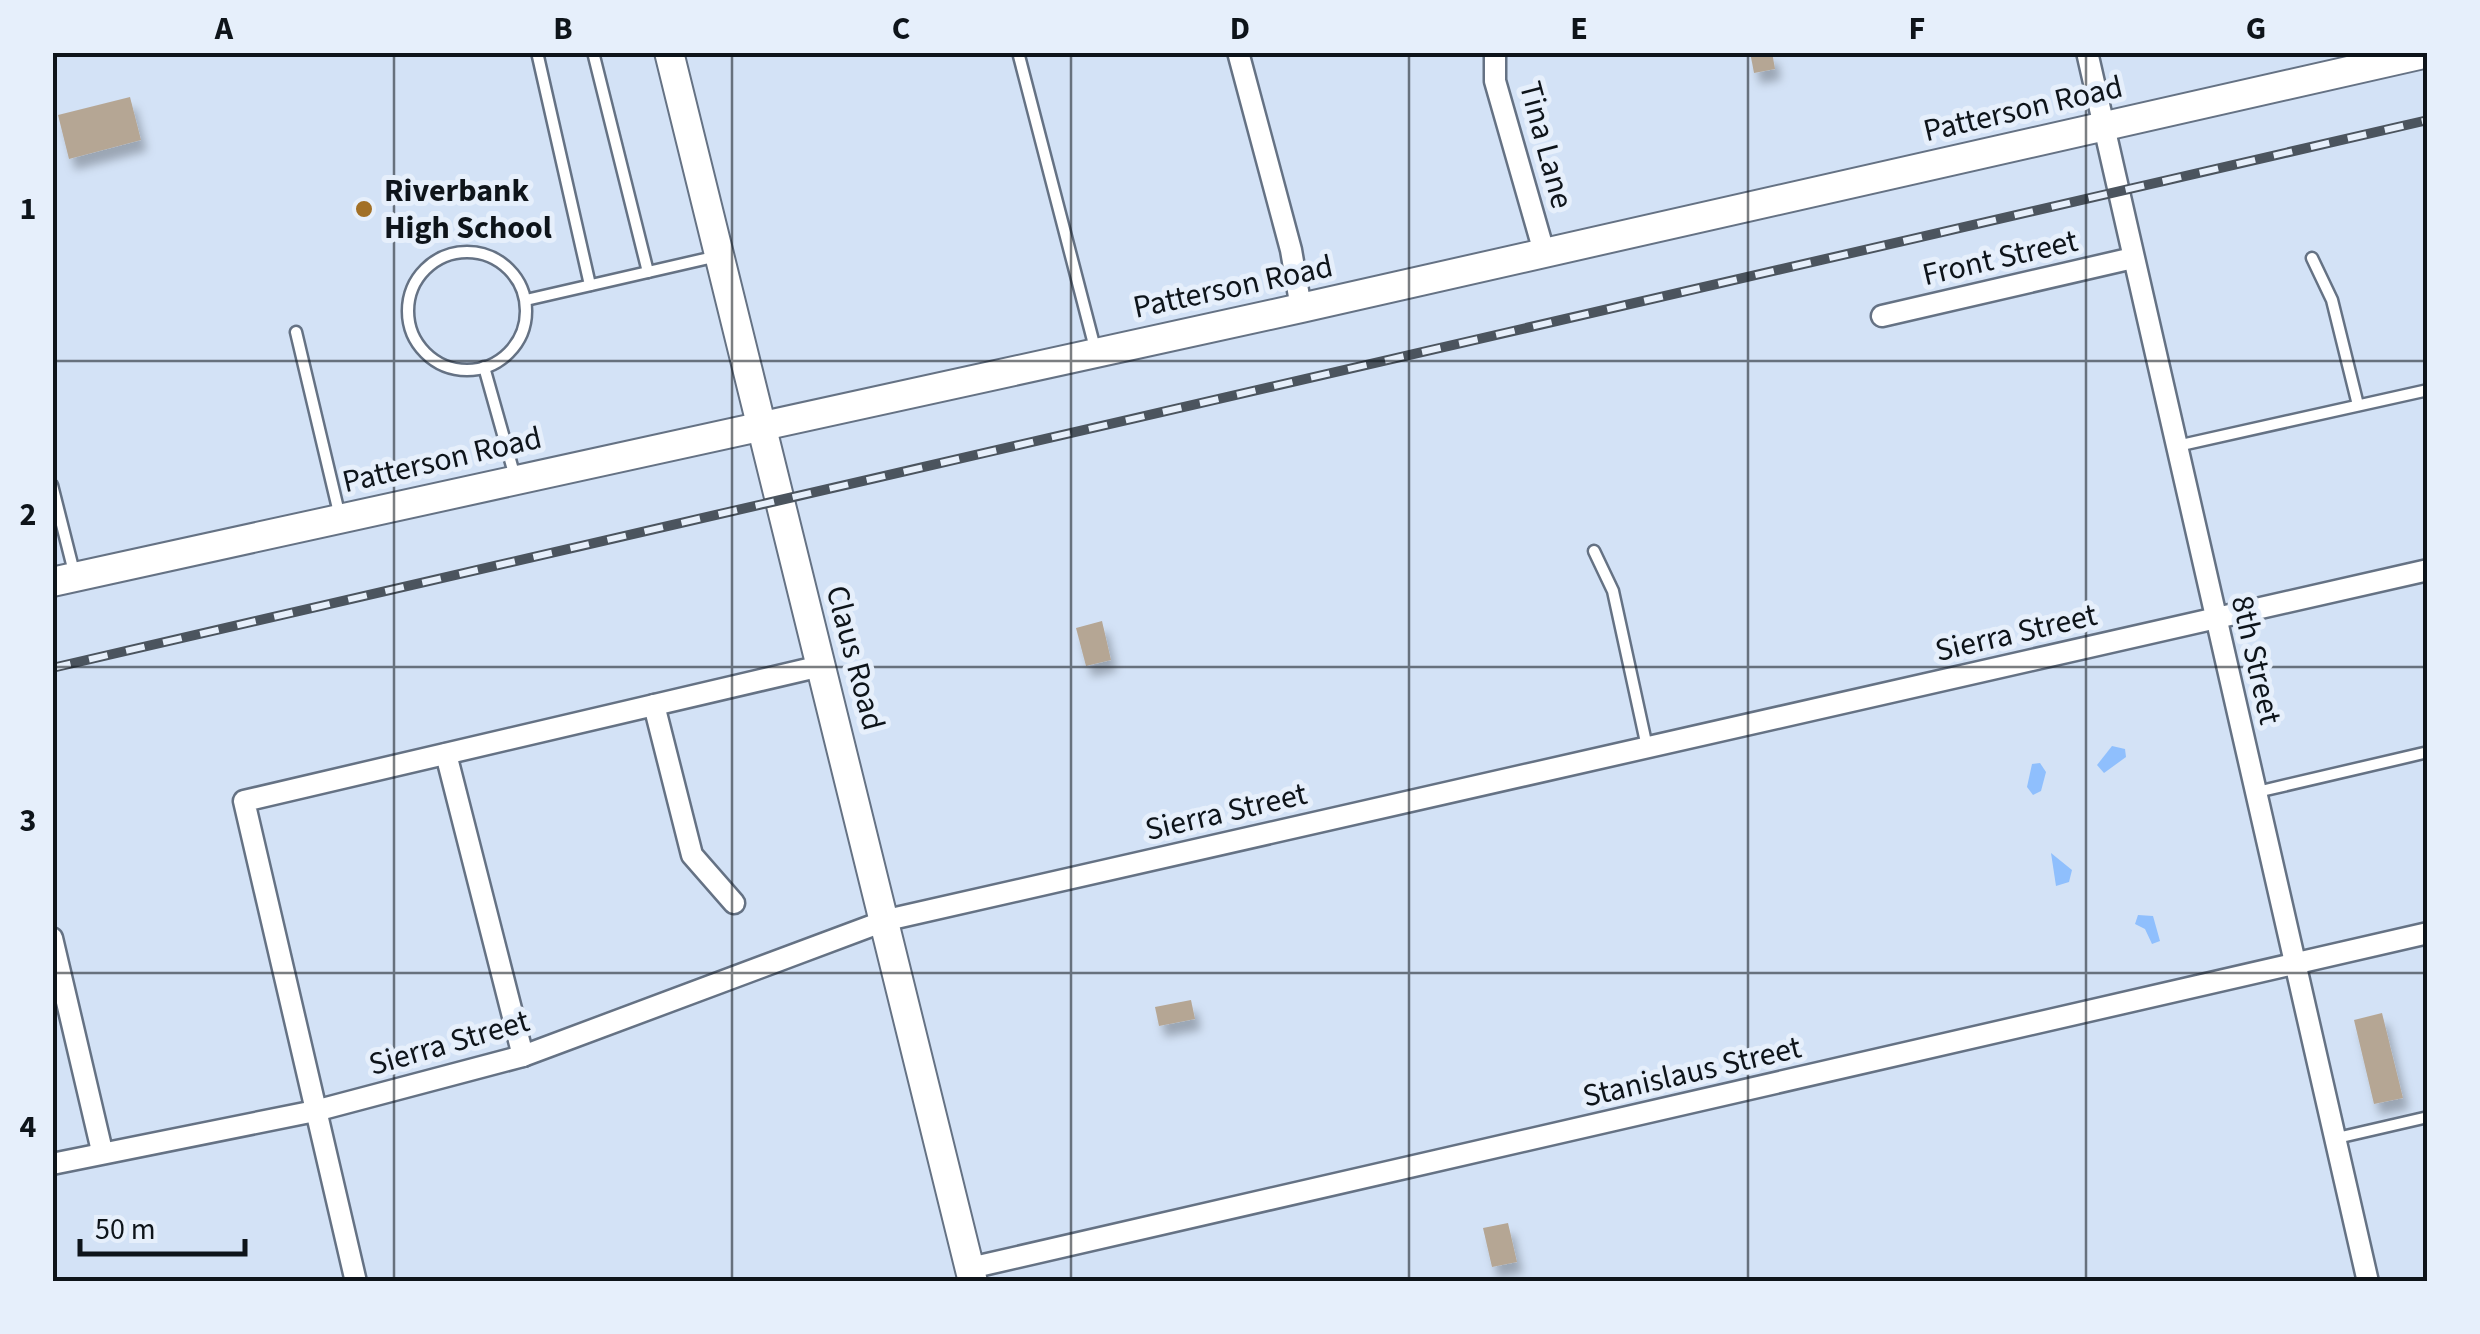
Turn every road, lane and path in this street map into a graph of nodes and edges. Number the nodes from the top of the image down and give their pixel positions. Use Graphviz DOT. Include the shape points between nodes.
graph roads {
  1 [pos="537,52"];
  2 [pos="593,52"];
  3 [pos="669,52"];
  4 [pos="1018,52"];
  5 [pos="1238,52"];
  6 [pos="1495,52"];
  7 [pos="2087,52"];
  8 [pos="2428,53"];
  9 [pos="2103,125"];
  10 [pos="1544,252"];
  11 [pos="719,256"];
  12 [pos="2133,258"];
  13 [pos="2312,258"];
  14 [pos="648,272"];
  15 [pos="590,285"];
  16 [pos="526,300"];
  17 [pos="1302,308"];
  18 [pos="1882,316"];
  19 [pos="296,332"];
  20 [pos="1096,352"];
  21 [pos="484,367"];
  22 [pos="2428,390"];
  23 [pos="2358,405"];
  24 [pos="761,426"];
  25 [pos="2176,446"];
  26 [pos="515,480"];
  27 [pos="52,485"];
  28 [pos="340,518"];
  29 [pos="1594,550"];
  30 [pos="2428,570"];
  31 [pos="64,580"];
  32 [pos="2216,618"];
  33 [pos="820,666"];
  34 [pos="654,705"];
  35 [pos="1647,747"];
  36 [pos="2428,752"];
  37 [pos="446,754"];
  38 [pos="2257,792"];
  39 [pos="734,903"];
  40 [pos="887,920"];
  41 [pos="2428,933"];
  42 [pos="52,938"];
  43 [pos="2295,963"];
  44 [pos="523,1056"];
  45 [pos="315,1112"];
  46 [pos="2428,1117"];
  47 [pos="2337,1138"];
  48 [pos="102,1151"];
  49 [pos="52,1164"];
  50 [pos="972,1274"];
  51 [pos="356,1282"];
  52 [pos="2368,1282"];
  1 -- 15 [label="lane"];
  2 -- 14 [label="lane"];
  3 -- 11 [label="main road, Claus Road"];
  4 -- 20 [label="lane"];
  5 -- 17 [label="street"];
  6 -- 10 [label="street, Tina Lane" via="1496,81"];
  7 -- 9 [label="street, 8th Street"];
  8 -- 9 [label="main road, Patterson Road"];
  9 -- 10 [label="main road, Patterson Road"];
  9 -- 12 [label="street, 8th Street"];
  10 -- 17 [label="main road, Patterson Road"];
  11 -- 14 [label="lane"];
  11 -- 24 [label="main road, Claus Road"];
  12 -- 18 [label="street, Front Street"];
  12 -- 25 [label="street, 8th Street"];
  13 -- 23 [label="lane" via="2332,300"];
  14 -- 15 [label="lane"];
  15 -- 16 [label="lane"];
  16 -- 21 [label="lane" via="521,337"];
  16 -- 21 [label="lane" via="512,273 488,255 448,255 416,280 408,318 424,352 457,370"];
  17 -- 20 [label="main road, Patterson Road"];
  19 -- 28 [label="lane"];
  20 -- 24 [label="main road, Patterson Road"];
  21 -- 26 [label="lane"];
  22 -- 23 [label="lane"];
  23 -- 25 [label="lane"];
  24 -- 26 [label="main road, Patterson Road"];
  24 -- 33 [label="main road, Claus Road"];
  25 -- 32 [label="street, 8th Street"];
  26 -- 28 [label="main road, Patterson Road"];
  27 -- 31 [label="lane"];
  28 -- 31 [label="main road, Patterson Road"];
  29 -- 35 [label="lane" via="1612,591"];
  30 -- 32 [label="street, Sierra Street"];
  32 -- 35 [label="street, Sierra Street"];
  32 -- 38 [label="street, 8th Street"];
  33 -- 34 [label="street"];
  33 -- 40 [label="main road, Claus Road"];
  34 -- 37 [label="street"];
  34 -- 39 [label="street" via="692,856"];
  35 -- 40 [label="street, Sierra Street"];
  36 -- 38 [label="lane"];
  37 -- 44 [label="street"];
  37 -- 45 [label="street" via="244,801"];
  38 -- 43 [label="street, 8th Street"];
  40 -- 44 [label="street, Sierra Street"];
  40 -- 50 [label="main road, Claus Road"];
  41 -- 43 [label="street, Stanislaus Street"];
  42 -- 48 [label="street"];
  43 -- 47 [label="street, 8th Street"];
  43 -- 50 [label="street, Stanislaus Street"];
  44 -- 45 [label="street, Sierra Street"];
  45 -- 48 [label="street, Sierra Street"];
  45 -- 51 [label="street"];
  46 -- 47 [label="lane"];
  47 -- 52 [label="street, 8th Street"];
  48 -- 49 [label="street, Sierra Street"];
}
